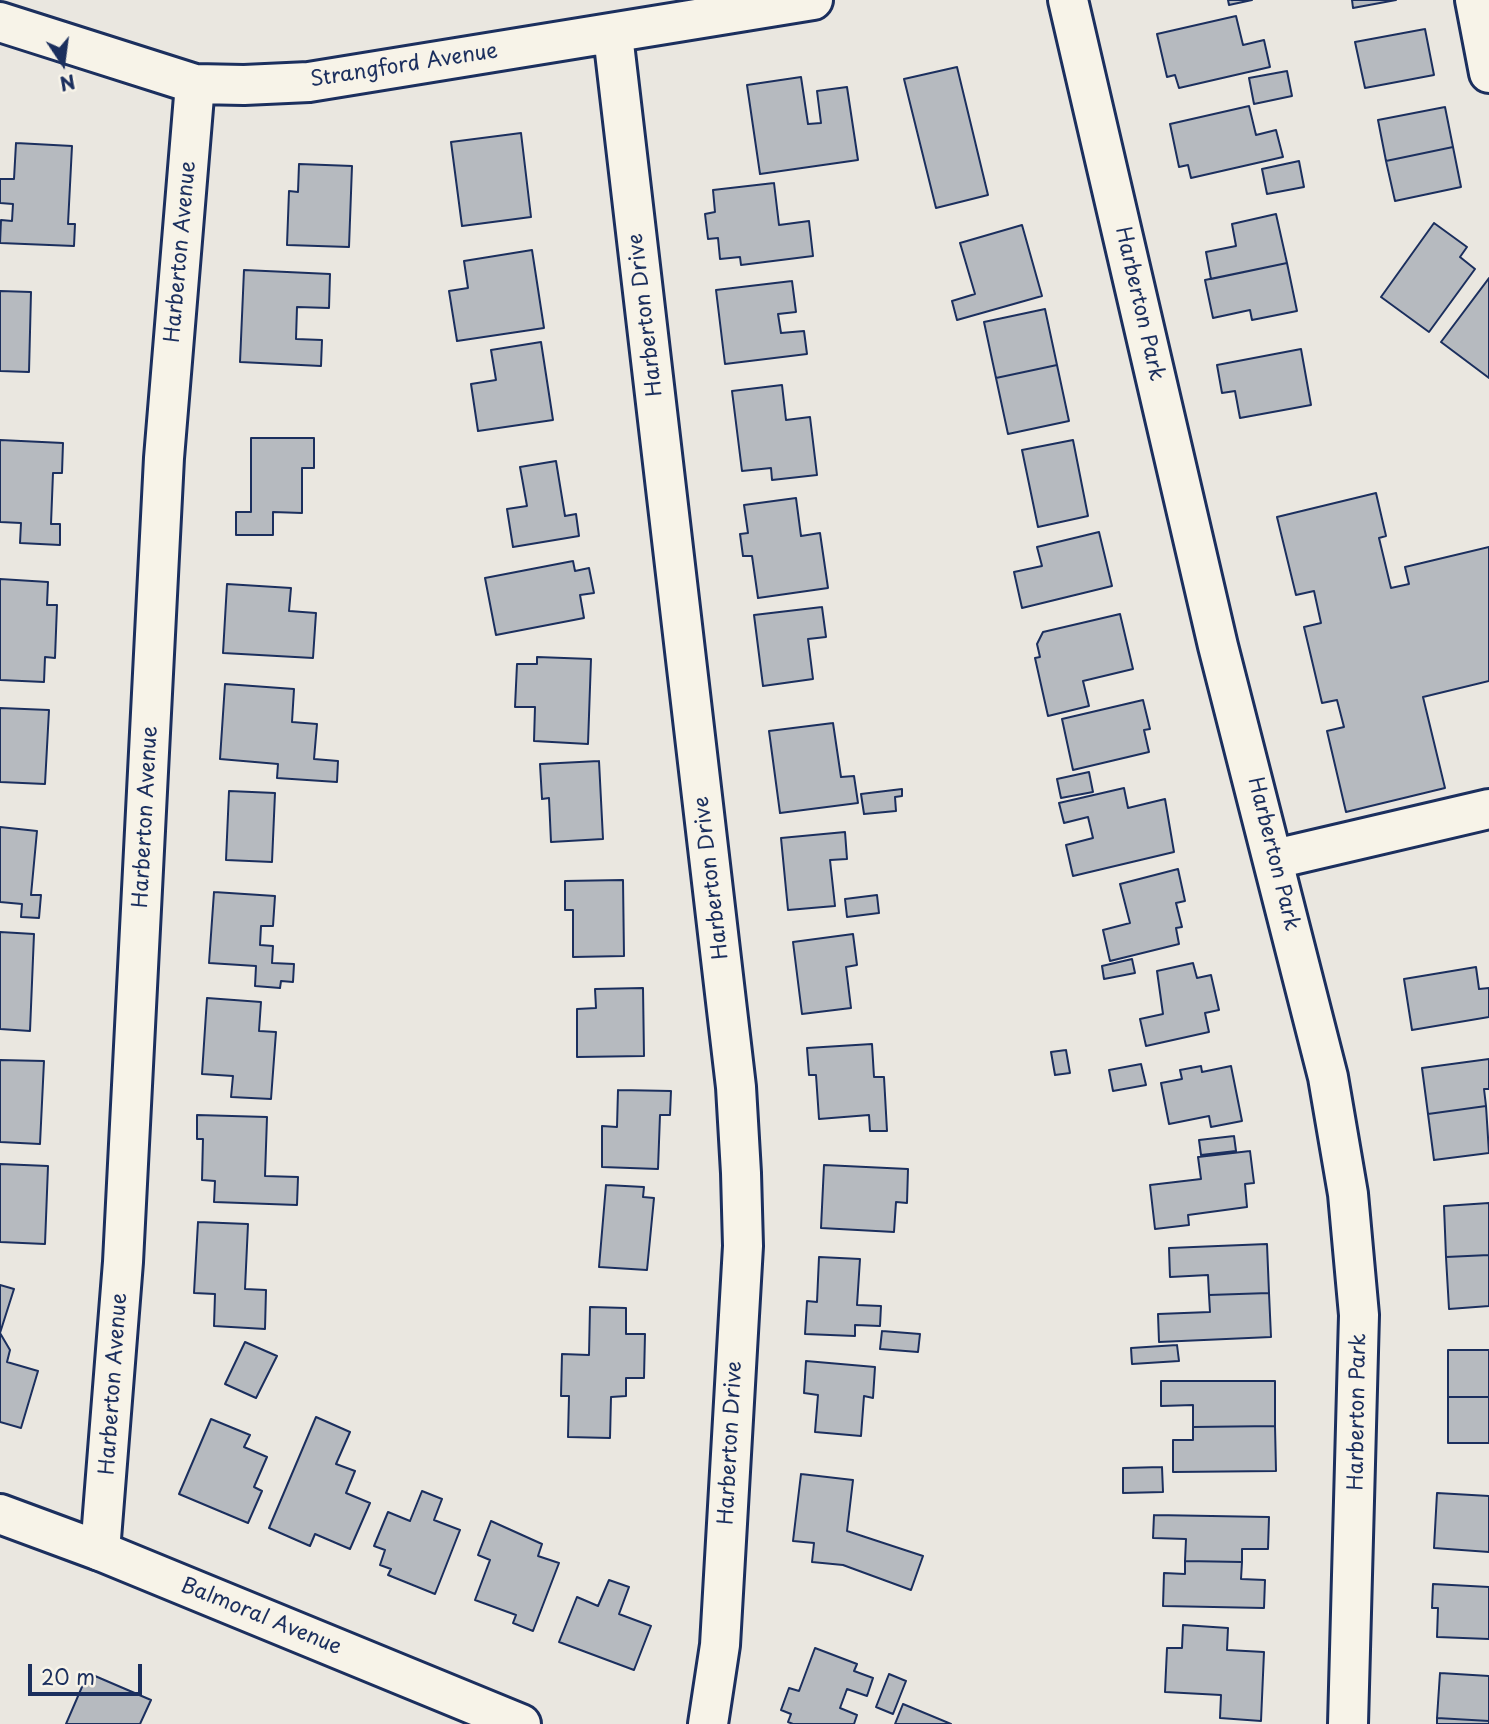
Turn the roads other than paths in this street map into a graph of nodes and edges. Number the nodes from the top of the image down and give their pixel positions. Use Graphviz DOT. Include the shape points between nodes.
graph roads {
  1 [pos="813,0"];
  2 [pos="1068,0"];
  3 [pos="1475,0"];
  4 [pos="0,22"];
  5 [pos="613,35"];
  6 [pos="1489,73"];
  7 [pos="195,84"];
  8 [pos="1489,809"];
  9 [pos="1275,859"];
  10 [pos="0,1514"];
  11 [pos="100,1551"];
  12 [pos="521,1724"];
  13 [pos="708,1724"];
  14 [pos="1348,1724"];
  1 -- 5 [label="main road, Strangford Avenue"];
  2 -- 9 [label="main road, Harberton Park" via="1219,646"];
  3 -- 6 [label="main road"];
  4 -- 7 [label="main road, Strangford Avenue"];
  5 -- 7 [label="main road, Strangford Avenue" via="309,82"];
  5 -- 13 [label="main road, Harberton Drive" via="736,1087 741,1173 743,1246 720,1645"];
  7 -- 11 [label="main road, Harberton Avenue" via="164,458 123,1262"];
  8 -- 9 [label="main road"];
  9 -- 14 [label="main road, Harberton Park" via="1328,1077 1348,1194 1359,1315"];
  10 -- 11 [label="main road, Balmoral Avenue"];
  11 -- 12 [label="main road, Balmoral Avenue"];
}
